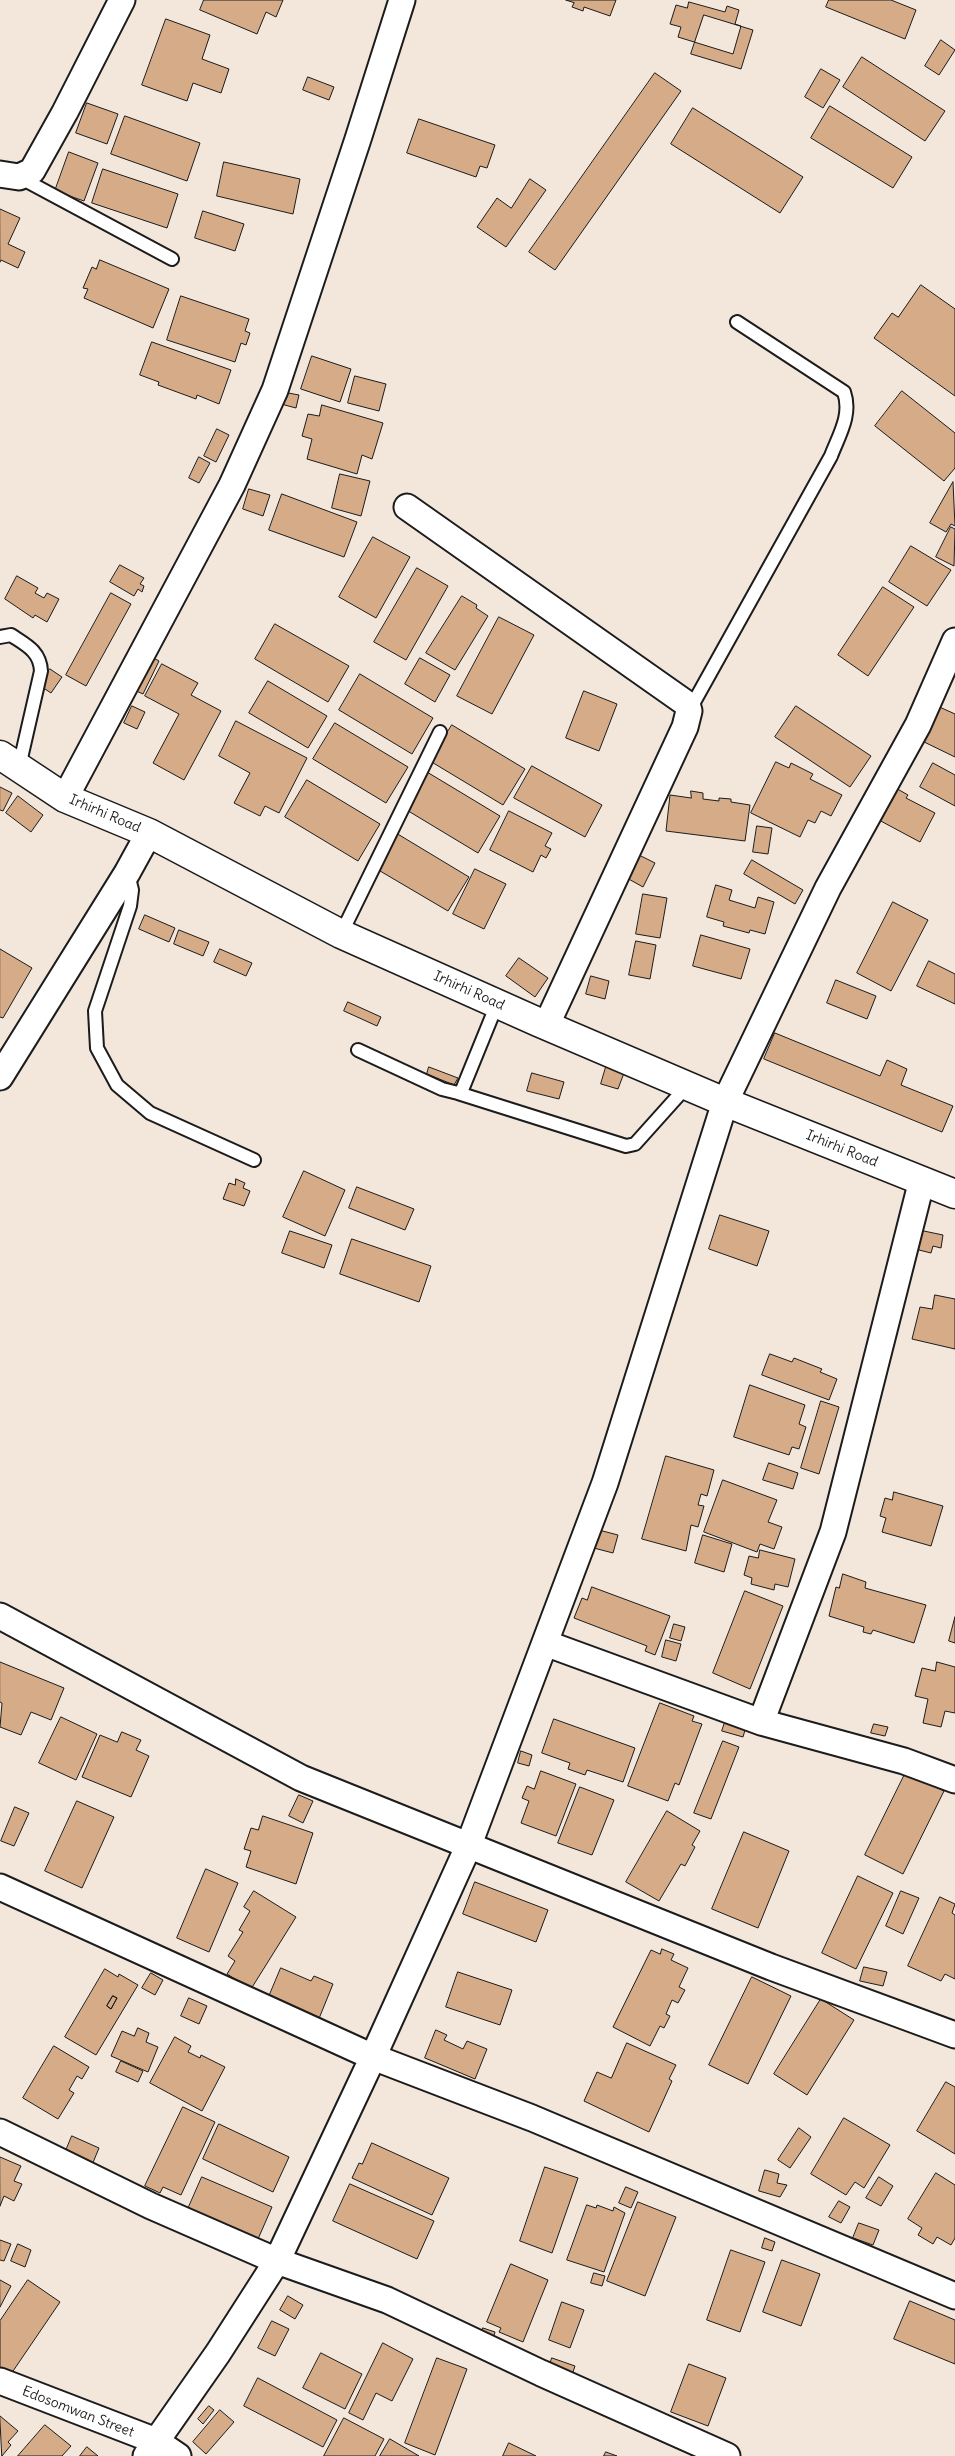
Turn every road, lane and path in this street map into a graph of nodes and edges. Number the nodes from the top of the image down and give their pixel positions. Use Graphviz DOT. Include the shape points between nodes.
graph roads {
  1 [pos="122,0"];
  2 [pos="402,0"];
  3 [pos="9,176"];
  4 [pos="172,259"];
  5 [pos="737,322"];
  6 [pos="407,507"];
  7 [pos="0,637"];
  8 [pos="955,641"];
  9 [pos="689,711"];
  10 [pos="440,732"];
  11 [pos="10,761"];
  12 [pos="66,798"];
  13 [pos="149,833"];
  14 [pos="127,873"];
  15 [pos="341,934"];
  16 [pos="497,1004"];
  17 [pos="546,1026"];
  18 [pos="358,1050"];
  19 [pos="0,1078"];
  20 [pos="687,1086"];
  21 [pos="458,1093"];
  22 [pos="725,1102"];
  23 [pos="254,1160"];
  24 [pos="922,1180"];
  25 [pos="955,1194"];
  26 [pos="0,1616"];
  27 [pos="545,1643"];
  28 [pos="761,1722"];
  29 [pos="955,1780"];
  30 [pos="468,1847"];
  31 [pos="0,1887"];
  32 [pos="955,2035"];
  33 [pos="373,2057"];
  34 [pos="0,2132"];
  35 [pos="277,2261"];
  36 [pos="955,2296"];
  37 [pos="0,2381"];
  38 [pos="151,2449"];
  39 [pos="178,2456"];
  40 [pos="727,2456"];
  1 -- 3 [label="street" via="32,171"];
  2 -- 12 [label="street" via="271,398 232,485"];
  3 -- 4 [label="lane"];
  5 -- 9 [label="lane" via="844,392 847,415 832,456"];
  6 -- 9 [label="street" via="687,704"];
  7 -- 11 [label="lane" via="11,635 35,652 41,671"];
  8 -- 22 [label="street" via="918,725 828,888"];
  9 -- 17 [label="street" via="685,727"];
  10 -- 15 [label="lane"];
  11 -- 12 [label="street, Irhirhi Road"];
  12 -- 13 [label="street, Irhirhi Road"];
  13 -- 14 [label="street"];
  13 -- 15 [label="street, Irhirhi Road"];
  14 -- 19 [label="street"];
  14 -- 23 [label="lane" via="132,890 130,906 95,1011 97,1048 117,1085 150,1113"];
  15 -- 16 [label="street, Irhirhi Road"];
  16 -- 17 [label="street, Irhirhi Road"];
  16 -- 21 [label="lane"];
  17 -- 20 [label="street, Irhirhi Road"];
  18 -- 21 [label="lane" via="442,1089"];
  20 -- 21 [label="lane" via="635,1144 626,1146"];
  20 -- 22 [label="street, Irhirhi Road"];
  22 -- 24 [label="street, Irhirhi Road"];
  22 -- 27 [label="street" via="605,1483"];
  24 -- 25 [label="street, Irhirhi Road"];
  24 -- 28 [label="street" via="833,1532"];
  26 -- 30 [label="street" via="301,1778"];
  27 -- 28 [label="street"];
  27 -- 30 [label="street"];
  28 -- 29 [label="street" via="904,1761"];
  30 -- 32 [label="street" via="771,1967"];
  30 -- 33 [label="street"];
  31 -- 33 [label="street"];
  33 -- 35 [label="street"];
  33 -- 36 [label="street" via="532,2118"];
  34 -- 35 [label="street" via="151,2206"];
  35 -- 38 [label="street"];
  35 -- 40 [label="street" via="387,2300"];
  37 -- 38 [label="street, Edosomwan Street"];
  38 -- 39 [label="street, Edosomwan Street"];
}
